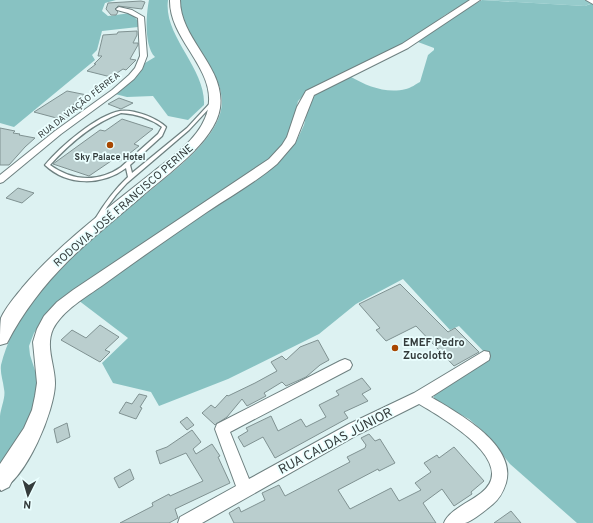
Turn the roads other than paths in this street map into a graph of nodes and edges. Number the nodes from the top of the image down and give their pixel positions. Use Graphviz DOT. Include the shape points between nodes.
graph roads {
  1 [pos="175,0"];
  2 [pos="476,0"];
  3 [pos="589,0"];
  4 [pos="593,2"];
  5 [pos="119,8"];
  6 [pos="215,100"];
  7 [pos="127,164"];
  8 [pos="1,178"];
  9 [pos="131,178"];
  10 [pos="93,230"];
  11 [pos="0,337"];
  12 [pos="484,356"];
  13 [pos="345,365"];
  14 [pos="419,397"];
  15 [pos="0,479"];
  16 [pos="245,489"];
  17 [pos="186,523"];
  18 [pos="452,523"];
  1 -- 6 [label="main road, RODOVIA JOSÉ FRANCISCO PERINE" via="176,13 183,31 212,82"];
  2 -- 15 [label="main road" via="405,46 310,93 295,133 282,154 136,253 77,296 52,318 44,330 41,344 46,383 43,401 22,450"];
  3 -- 4 [label="street"];
  5 -- 8 [label="street, RUA DA VIAÇÃO FÊRREA" via="141,17 144,58 118,89 86,110"];
  6 -- 9 [label="lane" via="189,129"];
  6 -- 10 [label="main road, RODOVIA JOSÉ FRANCISCO PERINE" via="211,120 184,154"];
  7 -- 7 [label="lane" via="103,178 81,180 54,172 46,165 60,151 111,115 121,112 134,113 157,121 164,127 160,135"];
  7 -- 9 [label="lane"];
  9 -- 10 [label="lane" via="118,189 102,210"];
  10 -- 11 [label="main road, RODOVIA JOSÉ FRANCISCO PERINE" via="33,286"];
  12 -- 14 [label="street, RUA CALDAS JÚNIOR"];
  13 -- 16 [label="street" via="222,429"];
  14 -- 16 [label="street, RUA CALDAS JÚNIOR" via="354,429"];
  14 -- 18 [label="street" via="480,438 496,458 501,469 501,480 495,491"];
  16 -- 17 [label="street, RUA CALDAS JÚNIOR"];
}
